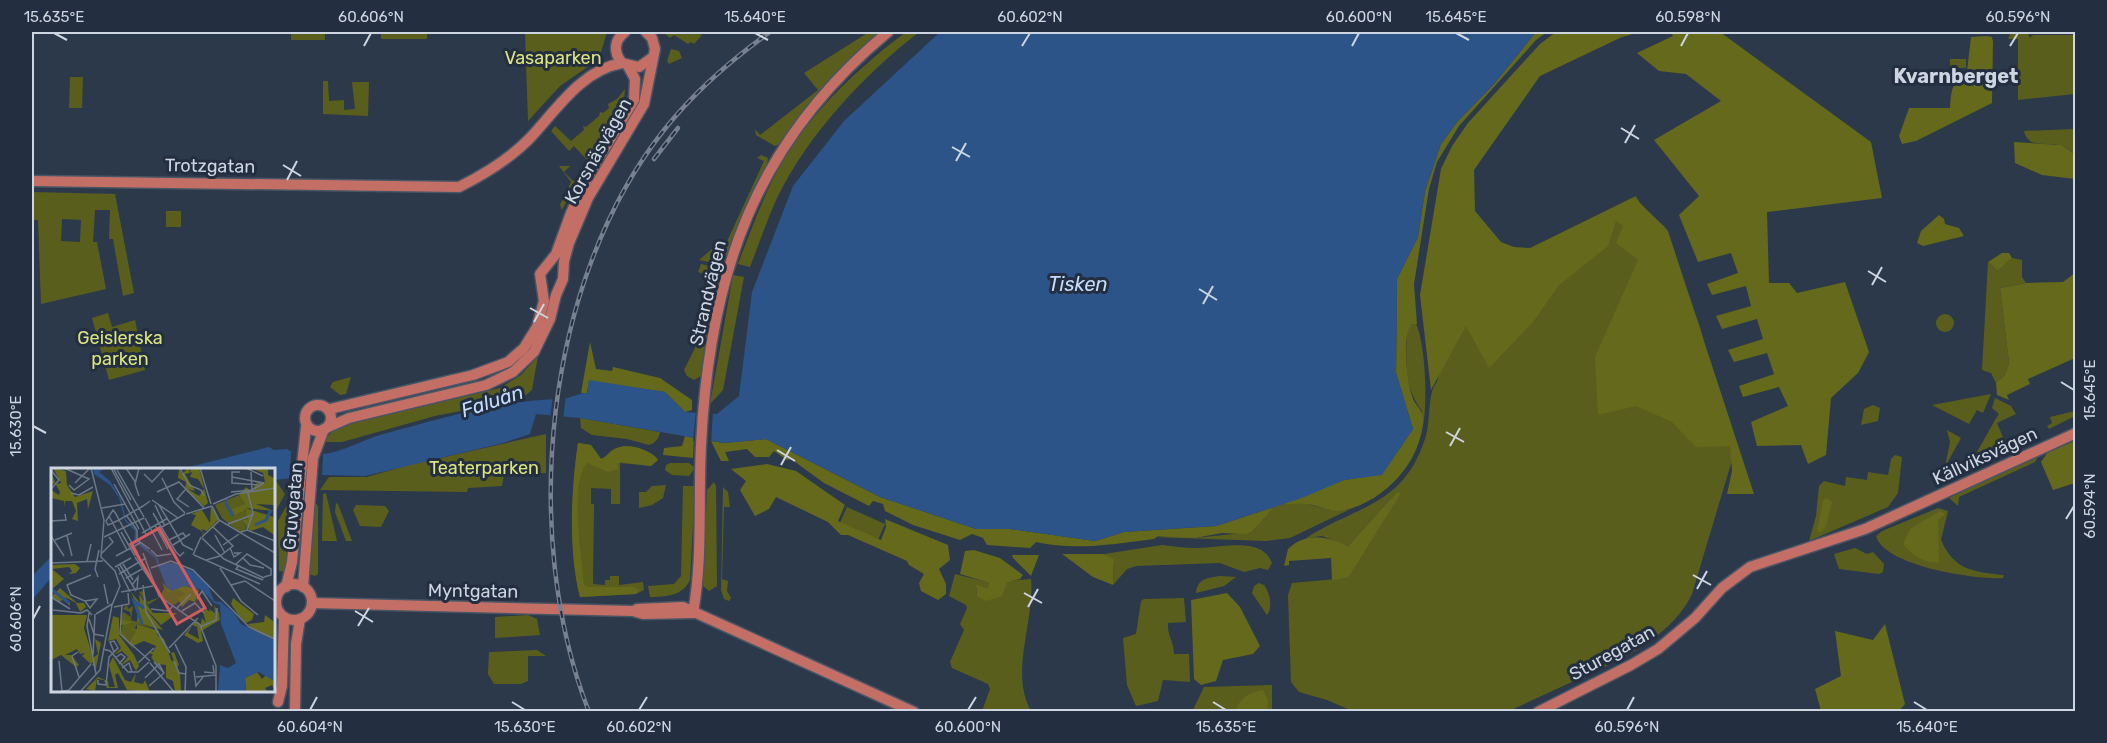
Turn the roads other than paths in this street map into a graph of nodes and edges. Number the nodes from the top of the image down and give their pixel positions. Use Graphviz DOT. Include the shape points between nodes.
graph roads {
  1 [pos="625,32"];
  2 [pos="646,32"];
  3 [pos="888,32"];
  4 [pos="616,44"];
  5 [pos="653,57"];
  6 [pos="625,64"];
  7 [pos="601,70"];
  8 [pos="32,181"];
  9 [pos="540,283"];
  10 [pos="561,285"];
  11 [pos="499,366"];
  12 [pos="502,378"];
  13 [pos="330,409"];
  14 [pos="306,427"];
  15 [pos="325,428"];
  16 [pos="2076,433"];
  17 [pos="309,452"];
  18 [pos="305,484"];
  19 [pos="1784,554"];
  20 [pos="286,586"];
  21 [pos="303,587"];
  22 [pos="312,603"];
  23 [pos="693,613"];
  24 [pos="284,617"];
  25 [pos="300,619"];
  26 [pos="278,702"];
  27 [pos="295,710"];
  28 [pos="271,711"];
  29 [pos="914,711"];
  30 [pos="1538,711"];
  1 -- 4 [label="street"];
  2 -- 5 [label="street" via="654,42"];
  3 -- 23 [label="street, Strandvägen" via="853,61 818,99 783,147 739,232 726,274 703,408 699,569"];
  4 -- 6 [label="street, Korsnäsvägen" via="617,54"];
  4 -- 7 [label="street"];
  5 -- 6 [label="street" via="639,67"];
  5 -- 10 [label="street, Korsnäsvägen" via="644,104 588,198 569,243"];
  6 -- 7 [label="street"];
  6 -- 9 [label="street, Korsnäsvägen" via="635,79 634,100 591,171 556,254 540,274"];
  7 -- 8 [label="street, Trotzgatan" via="555,107 510,154 484,175 459,187"];
  9 -- 10 [label="street" via="550,289"];
  9 -- 11 [label="street, Korsnäsvägen" via="544,301 537,327 524,348"];
  10 -- 12 [label="street, Korsnäsvägen" via="541,340 526,360"];
  11 -- 12 [label="street"];
  11 -- 13 [label="street, Korsnäsvägen"];
  12 -- 15 [label="street, Korsnäsvägen" via="349,418"];
  13 -- 14 [label="street" via="322,405 312,408 306,416"];
  13 -- 15 [label="street" via="332,417"];
  14 -- 15 [label="street" via="314,433"];
  14 -- 17 [label="street, Gruvgatan"];
  15 -- 17 [label="street, Gruvgatan"];
  16 -- 19 [label="street, Källviksvägen" via="1851,533"];
  17 -- 18 [label="street, Gruvgatan"];
  18 -- 20 [label="street, Gruvgatan"];
  18 -- 21 [label="street, Gruvgatan"];
  19 -- 30 [label="street, Sturegatan" via="1735,577 1658,649"];
  20 -- 21 [label="street"];
  20 -- 24 [label="street" via="276,604"];
  21 -- 22 [label="street"];
  22 -- 23 [label="street, Myntgatan" via="633,611 674,606"];
  22 -- 25 [label="street"];
  23 -- 29 [label="street, Myntgatan"];
  24 -- 25 [label="street"];
  24 -- 26 [label="street"];
  25 -- 27 [label="street"];
  26 -- 27 [label="street" via="290,703"];
  26 -- 28 [label="street"];
}
